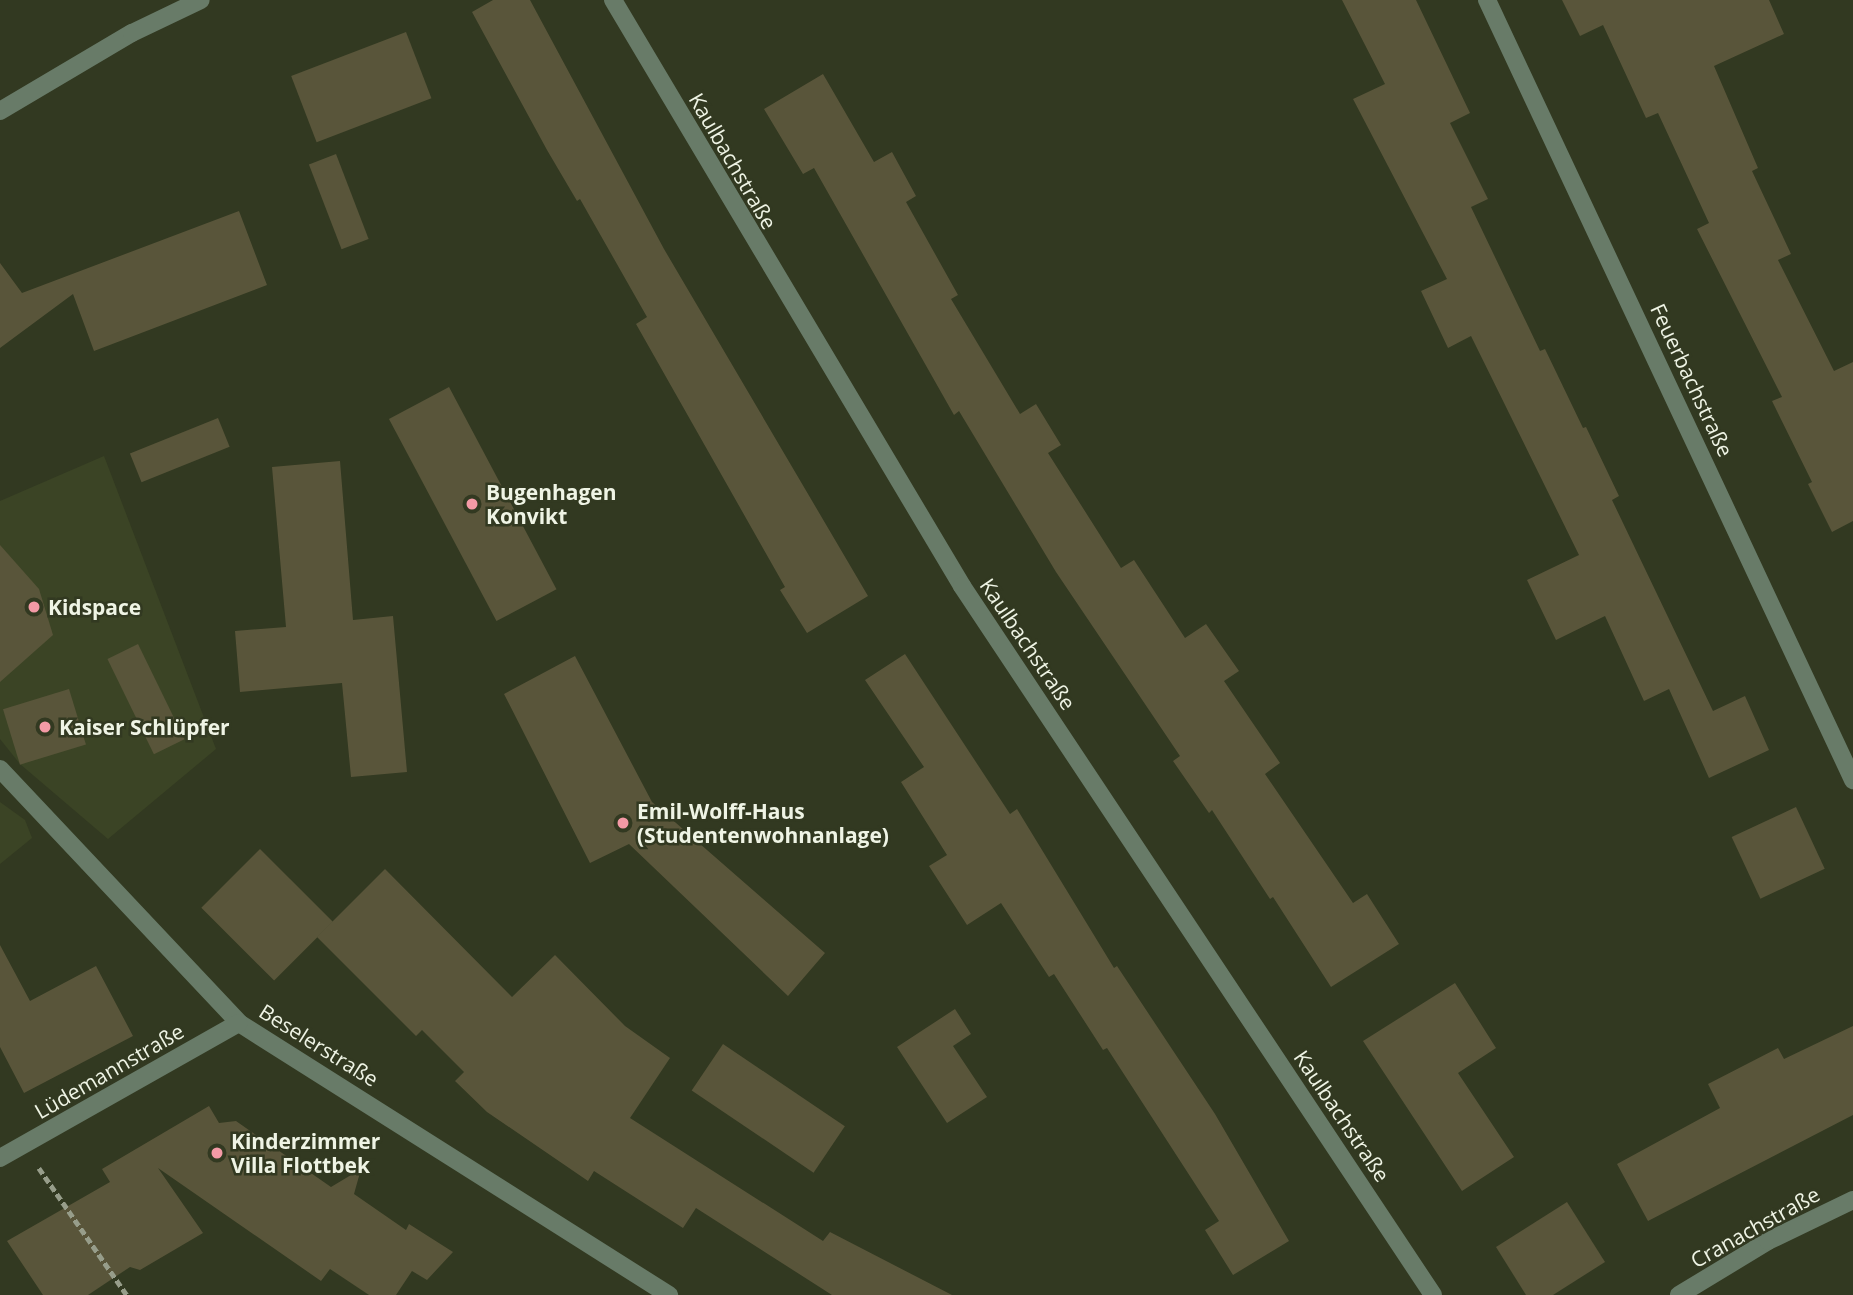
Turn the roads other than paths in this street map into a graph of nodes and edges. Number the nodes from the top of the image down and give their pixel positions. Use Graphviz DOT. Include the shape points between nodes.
graph roads {
  1 [pos="201,0"];
  2 [pos="612,0"];
  3 [pos="1487,0"];
  4 [pos="0,111"];
  5 [pos="0,769"];
  6 [pos="1853,780"];
  7 [pos="239,1023"];
  8 [pos="0,1158"];
  9 [pos="1853,1199"];
  10 [pos="669,1295"];
  11 [pos="1433,1295"];
  12 [pos="1679,1295"];
  1 -- 4 [label="street" via="121,39"];
  2 -- 11 [label="street, Kaulbachstraße" via="962,586"];
  3 -- 6 [label="street, Feuerbachstraße"];
  5 -- 7 [label="street, Beselerstraße"];
  7 -- 8 [label="street, Lüdemannstraße"];
  7 -- 10 [label="street, Beselerstraße"];
  9 -- 12 [label="street, Cranachstraße" via="1768,1241"];
}
